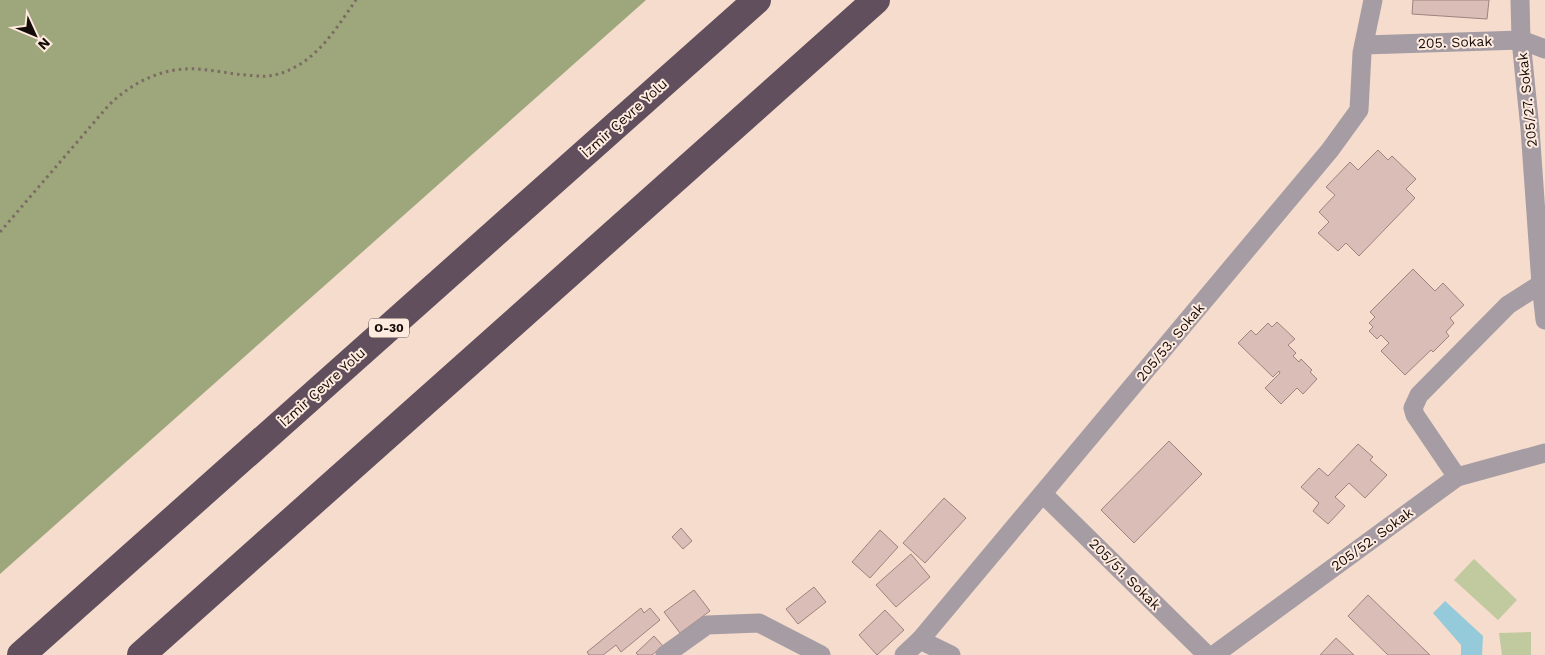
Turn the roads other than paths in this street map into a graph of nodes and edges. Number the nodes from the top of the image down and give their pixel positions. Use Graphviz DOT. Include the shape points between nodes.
graph roads {
  1 [pos="757,0"];
  2 [pos="876,0"];
  3 [pos="1373,0"];
  4 [pos="1520,0"];
  5 [pos="1521,40"];
  6 [pos="1364,45"];
  7 [pos="1545,49"];
  8 [pos="1541,284"];
  9 [pos="1545,320"];
  10 [pos="1545,453"];
  11 [pos="1457,478"];
  12 [pos="1043,494"];
  13 [pos="920,640"];
  14 [pos="21,655"];
  15 [pos="141,655"];
  16 [pos="665,655"];
  17 [pos="821,655"];
  18 [pos="904,655"];
  19 [pos="951,655"];
  20 [pos="1207,655"];
  21 [pos="1214,655"];
  1 -- 14 [label="highway, İzmir Çevre Yolu / O-30"];
  2 -- 15 [label="highway"];
  3 -- 6 [label="street, 205/53. Sokak"];
  4 -- 5 [label="street, 205/27. Sokak"];
  5 -- 6 [label="street, 205. Sokak"];
  5 -- 7 [label="street, 205. Sokak"];
  5 -- 8 [label="street, 205/27. Sokak"];
  6 -- 12 [label="street, 205/53. Sokak" via="1359,110 1330,150"];
  8 -- 9 [label="street, 205/27. Sokak"];
  8 -- 11 [label="street" via="1508,305 1419,395 1413,408"];
  10 -- 11 [label="street, 205/52. Sokak"];
  11 -- 21 [label="street, 205/52. Sokak"];
  12 -- 13 [label="street, 205/53. Sokak"];
  12 -- 20 [label="street, 205/51. Sokak"];
  13 -- 18 [label="street, 205/53. Sokak"];
  13 -- 19 [label="street"];
  16 -- 17 [label="street" via="707,625 759,624"];
}
